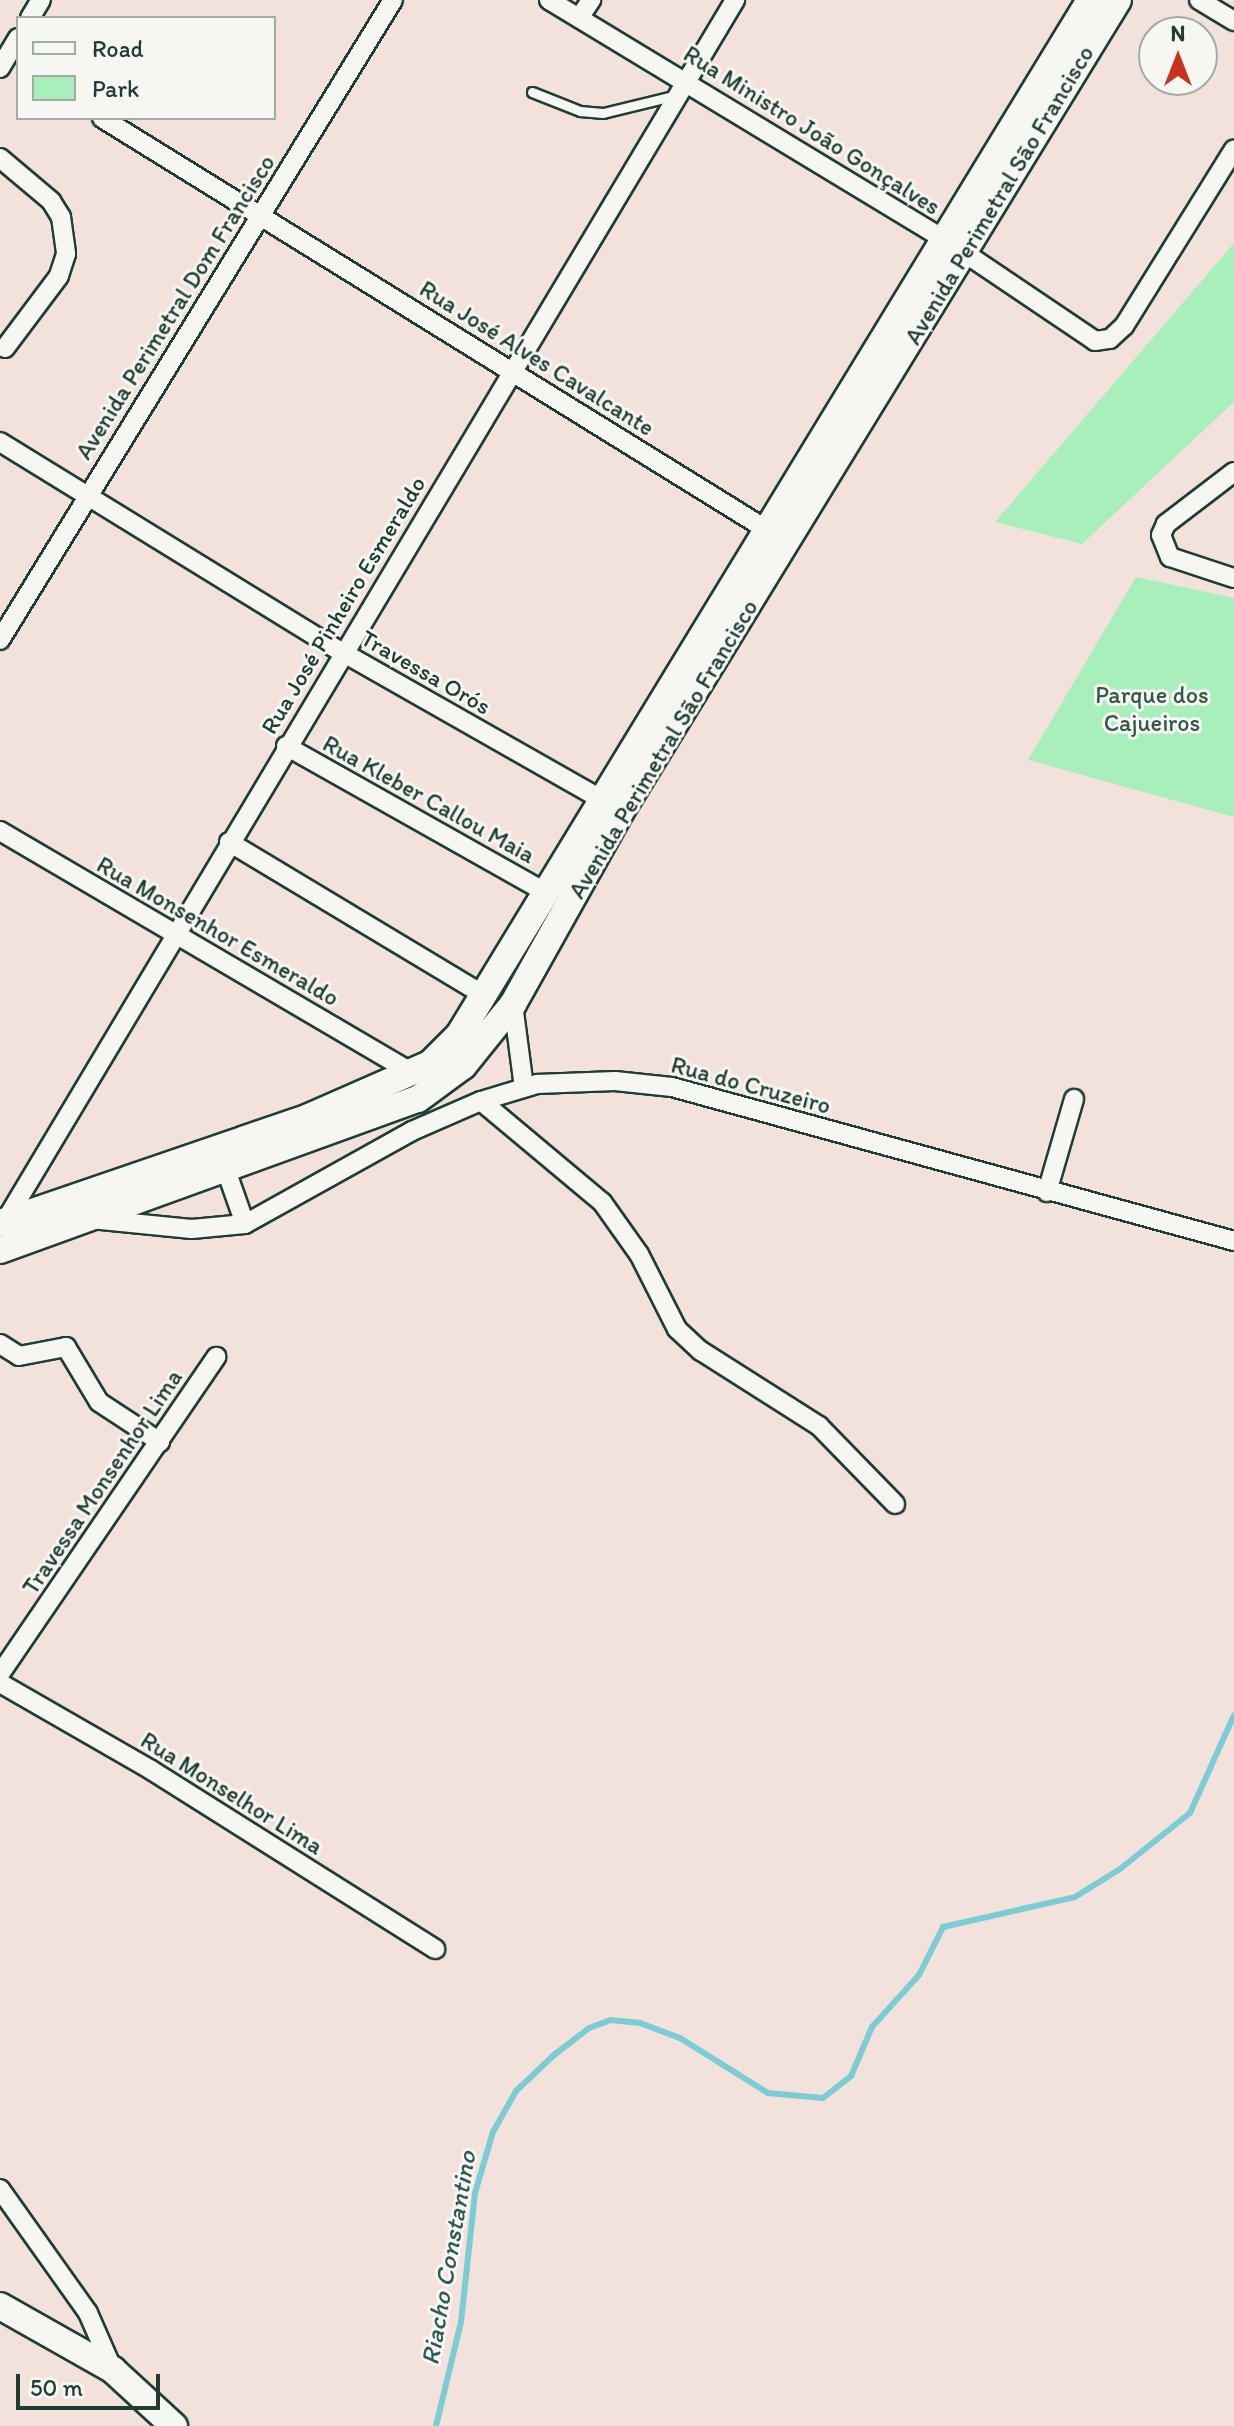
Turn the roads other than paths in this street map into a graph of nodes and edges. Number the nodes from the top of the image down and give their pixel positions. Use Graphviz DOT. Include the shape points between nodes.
graph roads {
  1 [pos="393,0"];
  2 [pos="549,0"];
  3 [pos="591,0"];
  4 [pos="735,0"];
  5 [pos="1090,0"];
  6 [pos="1118,0"];
  7 [pos="1199,0"];
  8 [pos="579,18"];
  9 [pos="1234,21"];
  10 [pos="16,42"];
  11 [pos="5,64"];
  12 [pos="682,87"];
  13 [pos="532,92"];
  14 [pos="105,120"];
  15 [pos="1029,122"];
  16 [pos="1234,149"];
  17 [pos="0,158"];
  18 [pos="260,215"];
  19 [pos="954,245"];
  20 [pos="5,348"];
  21 [pos="513,371"];
  22 [pos="0,442"];
  23 [pos="1234,472"];
  24 [pos="88,493"];
  25 [pos="779,537"];
  26 [pos="1234,578"];
  27 [pos="0,640"];
  28 [pos="342,652"];
  29 [pos="286,746"];
  30 [pos="613,806"];
  31 [pos="0,831"];
  32 [pos="229,842"];
  33 [pos="549,894"];
  34 [pos="175,933"];
  35 [pos="485,996"];
  36 [pos="513,1004"];
  37 [pos="412,1073"];
  38 [pos="524,1087"];
  39 [pos="1074,1099"];
  40 [pos="481,1101"];
  41 [pos="226,1170"];
  42 [pos="1047,1192"];
  43 [pos="84,1219"];
  44 [pos="245,1224"];
  45 [pos="1,1228"];
  46 [pos="1234,1241"];
  47 [pos="0,1250"];
  48 [pos="0,1344"];
  49 [pos="216,1357"];
  50 [pos="160,1442"];
  51 [pos="895,1504"];
  52 [pos="0,1674"];
  53 [pos="0,1683"];
  54 [pos="435,1949"];
  55 [pos="0,2189"];
  56 [pos="0,2306"];
  57 [pos="113,2370"];
  58 [pos="174,2426"];
  1 -- 18 [label="street, Avenida Perimetral Dom Francisco"];
  2 -- 8 [label="street, Rua Ministro João Gonçalves"];
  3 -- 8 [label="street"];
  4 -- 12 [label="street, Rua José Pinheiro Esmeraldo"];
  5 -- 15 [label="main road, Avenida Perimetral São Francisco"];
  6 -- 15 [label="main road, Avenida Perimetral São Francisco"];
  7 -- 9 [label="street"];
  8 -- 12 [label="street, Rua Ministro João Gonçalves"];
  10 -- 11 [label="street"];
  12 -- 13 [label="lane" via="603,113 580,111"];
  12 -- 19 [label="street, Rua Ministro João Gonçalves"];
  12 -- 21 [label="street, Rua José Pinheiro Esmeraldo"];
  14 -- 18 [label="street, Rua José Alves Cavalcante"];
  15 -- 19 [label="main road, Avenida Perimetral São Francisco"];
  16 -- 19 [label="street, Rua Ministro João Gonçalves" via="1124,326 1104,341 1085,336"];
  17 -- 20 [label="street" via="51,201 66,254 59,276"];
  18 -- 21 [label="street, Rua José Alves Cavalcante"];
  18 -- 24 [label="street, Avenida Perimetral Dom Francisco"];
  19 -- 25 [label="main road, Avenida Perimetral São Francisco"];
  21 -- 25 [label="street, Rua José Alves Cavalcante"];
  21 -- 28 [label="street, Rua José Pinheiro Esmeraldo"];
  22 -- 24 [label="street, Travessa Orós"];
  23 -- 26 [label="street" via="1166,524 1161,540 1170,557"];
  24 -- 27 [label="street, Avenida Perimetral Dom Francisco"];
  24 -- 28 [label="street, Travessa Orós"];
  25 -- 30 [label="main road, Avenida Perimetral São Francisco"];
  28 -- 29 [label="street, Rua José Pinheiro Esmeraldo"];
  28 -- 30 [label="street, Travessa Orós"];
  29 -- 32 [label="street, Rua José Pinheiro Esmeraldo"];
  29 -- 33 [label="street, Rua Kleber Callou Maia"];
  30 -- 33 [label="main road, Avenida Perimetral São Francisco"];
  30 -- 36 [label="main road, Avenida Perimetral São Francisco"];
  31 -- 34 [label="street, Rua Monsenhor Esmeraldo"];
  32 -- 34 [label="street, Rua José Pinheiro Esmeraldo"];
  32 -- 35 [label="street"];
  33 -- 35 [label="main road, Avenida Perimetral São Francisco"];
  34 -- 37 [label="street, Rua Monsenhor Esmeraldo"];
  34 -- 45 [label="street, Rua José Pinheiro Esmeraldo"];
  35 -- 37 [label="main road, Avenida Perimetral São Francisco" via="445,1051"];
  36 -- 38 [label="street"];
  36 -- 41 [label="main road, Avenida Perimetral São Francisco" via="463,1066 418,1099"];
  37 -- 45 [label="main road, Avenida Perimetral São Francisco" via="309,1117"];
  38 -- 40 [label="street, Rua do Cruzeiro"];
  38 -- 42 [label="street, Rua do Cruzeiro" via="575,1080 672,1087"];
  39 -- 42 [label="street"];
  40 -- 44 [label="street, Rua do Cruzeiro" via="412,1131"];
  40 -- 51 [label="street" via="602,1202 639,1254 677,1329 701,1351 819,1426"];
  41 -- 43 [label="main road, Avenida Perimetral São Francisco"];
  41 -- 44 [label="street"];
  42 -- 46 [label="street, Rua do Cruzeiro"];
  43 -- 44 [label="street, Rua do Cruzeiro" via="192,1229"];
  43 -- 47 [label="main road, Avenida Perimetral São Francisco"];
  48 -- 50 [label="street" via="19,1356 66,1347 99,1402"];
  49 -- 50 [label="street, Travessa Monsenhor Lima"];
  50 -- 52 [label="street, Travessa Monsenhor Lima"];
  53 -- 54 [label="street, Rua Monselhor Lima" via="151,1770"];
  55 -- 57 [label="street" via="88,2313"];
  56 -- 57 [label="main road"];
  57 -- 58 [label="main road"];
}
